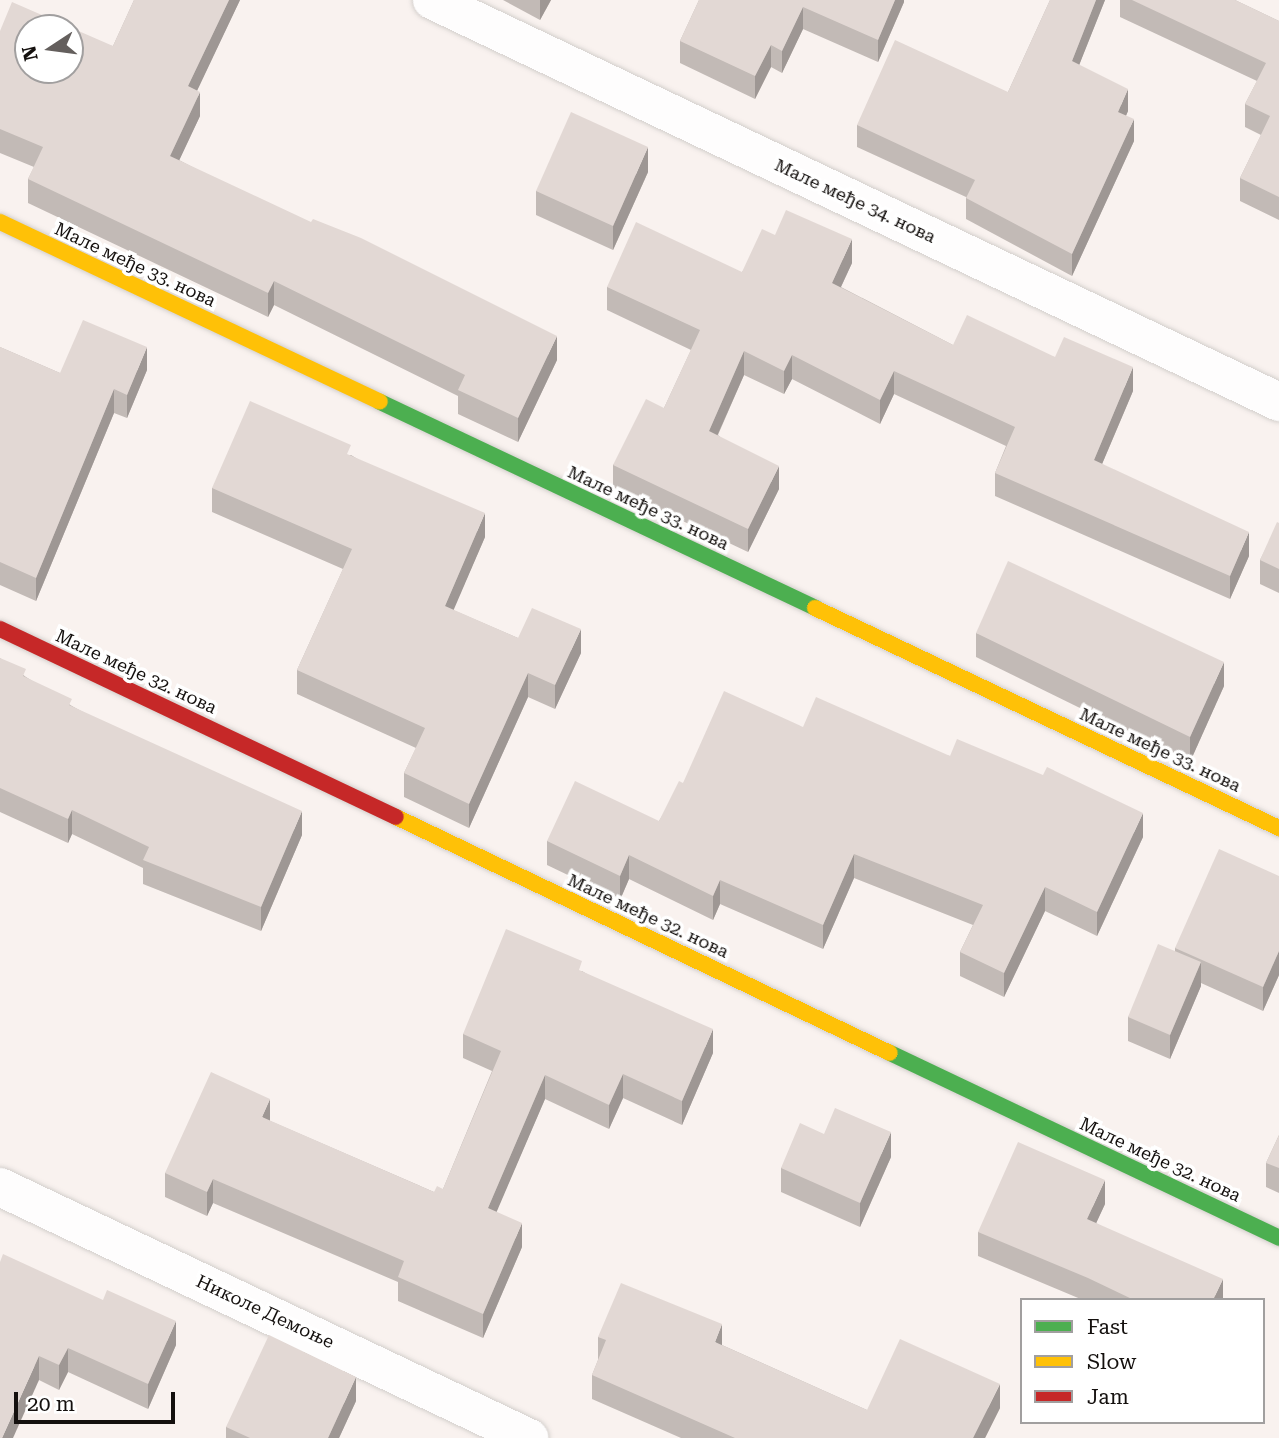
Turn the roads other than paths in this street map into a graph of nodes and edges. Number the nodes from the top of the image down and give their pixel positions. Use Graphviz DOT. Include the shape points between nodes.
graph roads {
  1 [pos="432,0"];
  2 [pos="0,222"];
  3 [pos="1279,402"];
  4 [pos="0,629"];
  5 [pos="1279,828"];
  6 [pos="0,1187"];
  7 [pos="1279,1238"];
  8 [pos="529,1438"];
  1 -- 3 [label="street, Мале међе 34. нова"];
  2 -- 5 [label="street, Мале међе 33. нова"];
  4 -- 7 [label="street, Мале међе 32. нова"];
  6 -- 8 [label="street, Николе Демоње"];
}
